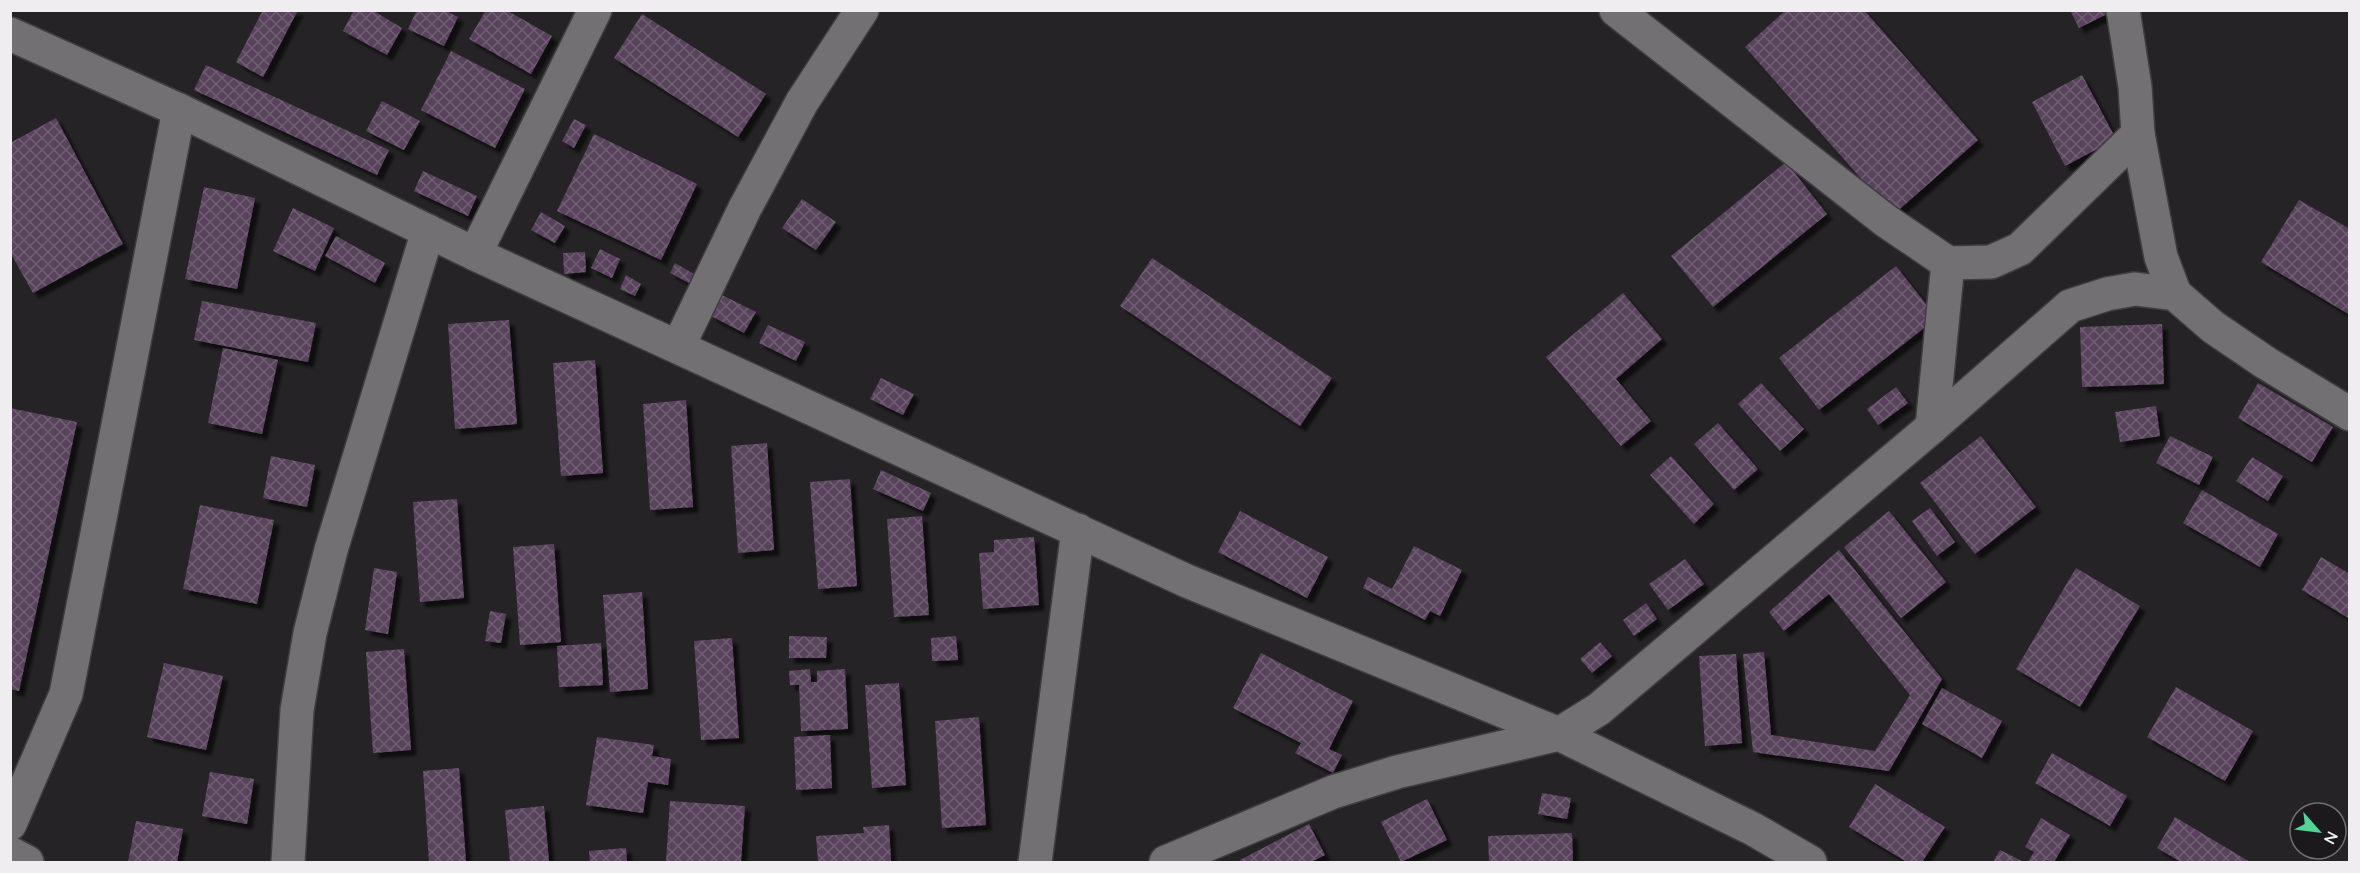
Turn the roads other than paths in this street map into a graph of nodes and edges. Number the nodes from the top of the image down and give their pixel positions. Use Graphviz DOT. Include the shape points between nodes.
graph roads {
  1 [pos="595,10"];
  2 [pos="862,10"];
  3 [pos="1616,10"];
  4 [pos="2123,10"];
  5 [pos="10,34"];
  6 [pos="179,110"];
  7 [pos="2138,134"];
  8 [pos="428,231"];
  9 [pos="475,254"];
  10 [pos="1948,263"];
  11 [pos="2175,294"];
  12 [pos="678,347"];
  13 [pos="2349,414"];
  14 [pos="1932,427"];
  15 [pos="1078,530"];
  16 [pos="1559,734"];
  17 [pos="10,824"];
  18 [pos="10,853"];
  19 [pos="27,862"];
  20 [pos="288,862"];
  21 [pos="1035,862"];
  22 [pos="1166,862"];
  23 [pos="1810,862"];
  1 -- 9 [label="street"];
  2 -- 12 [label="street" via="802,102"];
  3 -- 10 [label="street" via="1886,221"];
  4 -- 7 [label="street"];
  5 -- 6 [label="street"];
  6 -- 8 [label="street"];
  6 -- 17 [label="street" via="66,694"];
  7 -- 10 [label="street" via="2020,249 1991,262"];
  7 -- 11 [label="street" via="2161,257"];
  8 -- 9 [label="street"];
  8 -- 20 [label="street" via="331,550 310,633 297,710"];
  9 -- 12 [label="street"];
  10 -- 14 [label="street"];
  11 -- 13 [label="street" via="2213,327"];
  11 -- 14 [label="street" via="2135,289 2070,306"];
  12 -- 15 [label="street"];
  14 -- 16 [label="street" via="1599,709"];
  15 -- 16 [label="street" via="1187,581"];
  15 -- 21 [label="street"];
  16 -- 22 [label="street" via="1397,772 1333,792"];
  16 -- 23 [label="street"];
  18 -- 19 [label="street"];
}
